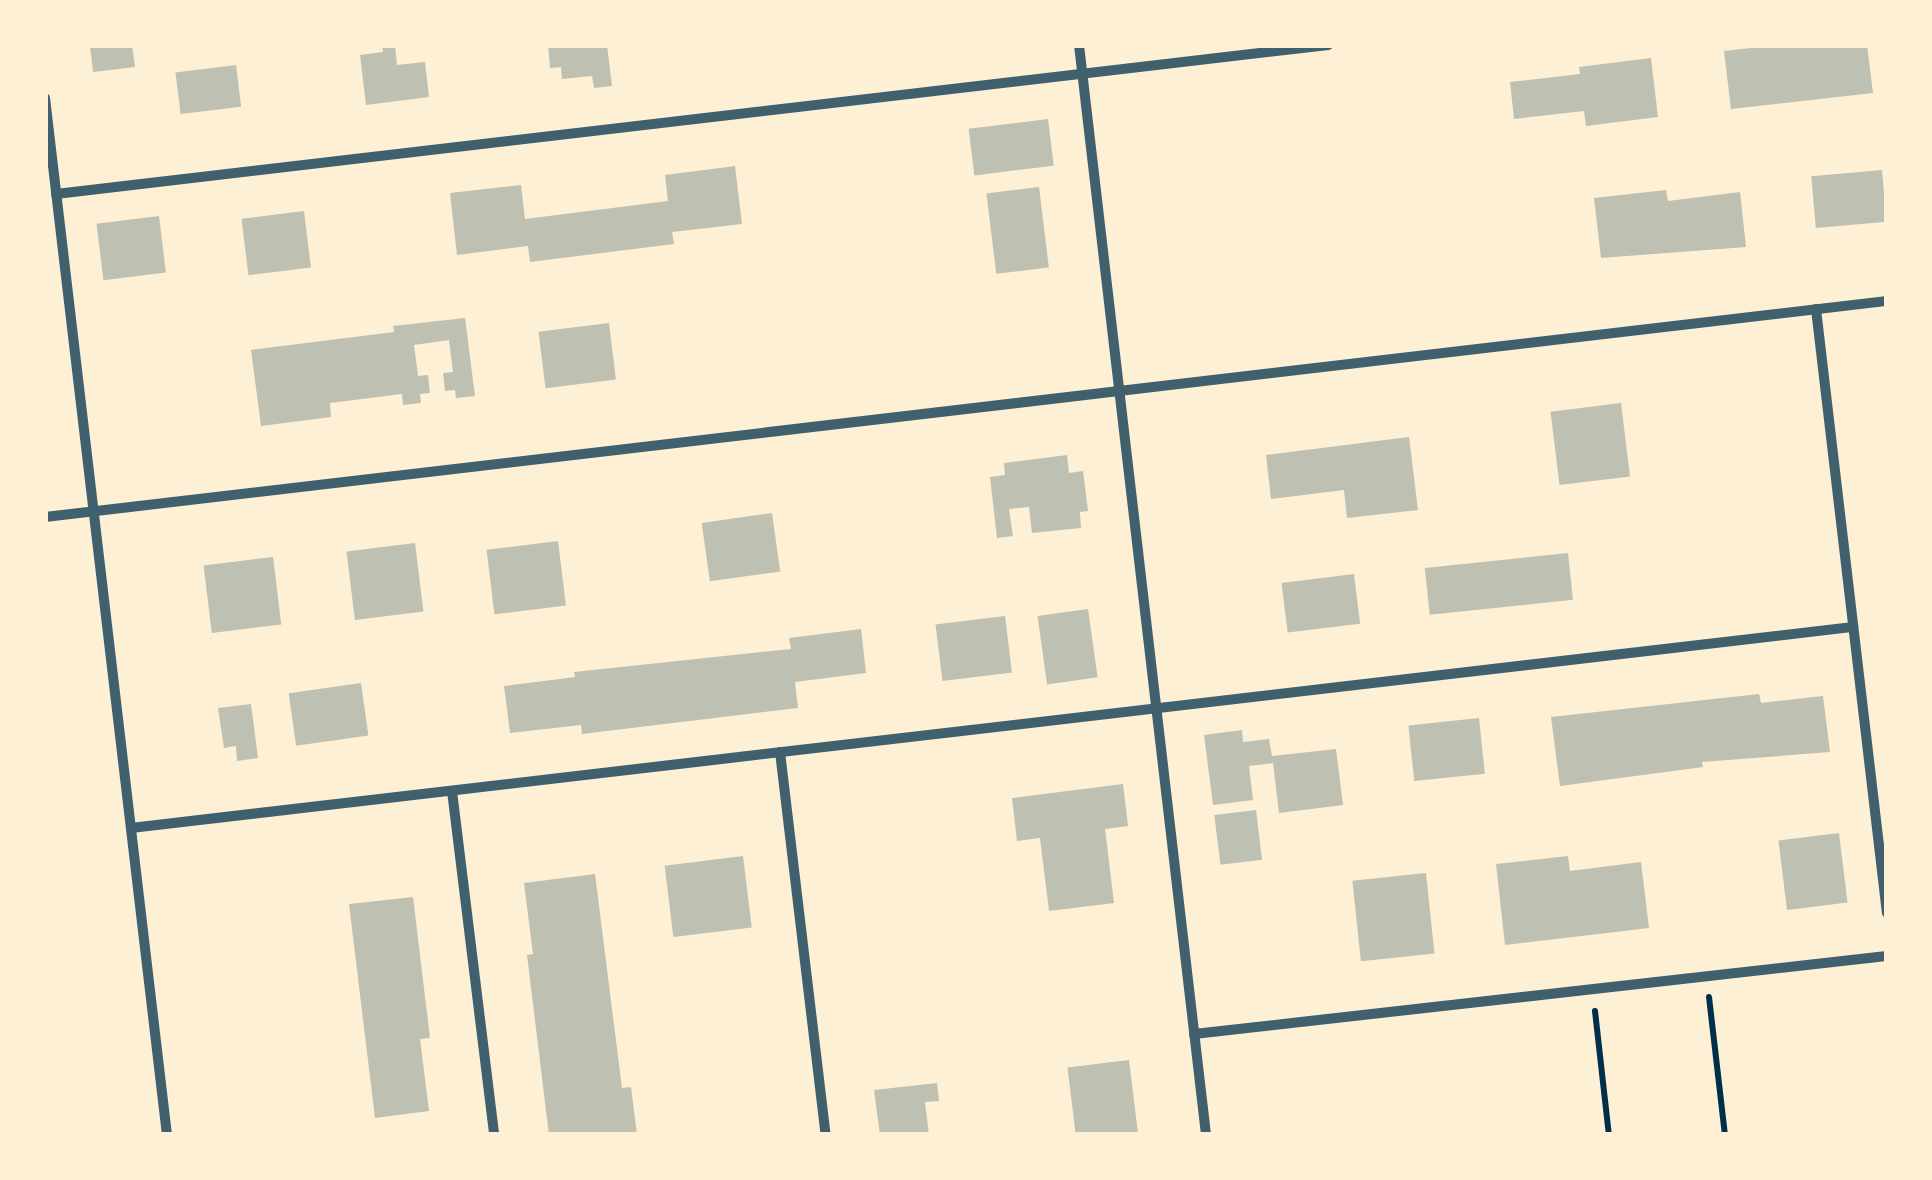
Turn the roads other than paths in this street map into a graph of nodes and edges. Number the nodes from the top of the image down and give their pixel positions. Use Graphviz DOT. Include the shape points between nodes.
graph roads {
  1 [pos="1079,45"];
  2 [pos="1328,45"];
  3 [pos="1082,74"];
  4 [pos="45,98"];
  5 [pos="56,194"];
  6 [pos="1887,301"];
  7 [pos="1816,309"];
  8 [pos="1119,391"];
  9 [pos="94,511"];
  10 [pos="45,517"];
  11 [pos="1854,627"];
  12 [pos="1156,708"];
  13 [pos="780,752"];
  14 [pos="452,791"];
  15 [pos="131,828"];
  16 [pos="1887,913"];
  17 [pos="1887,956"];
  18 [pos="1194,1034"];
  19 [pos="167,1135"];
  20 [pos="494,1135"];
  21 [pos="826,1135"];
  22 [pos="1206,1135"];
  1 -- 3 [label="street"];
  2 -- 3 [label="street"];
  3 -- 5 [label="street"];
  3 -- 8 [label="street"];
  4 -- 5 [label="street"];
  5 -- 9 [label="street"];
  6 -- 7 [label="street"];
  7 -- 8 [label="street"];
  7 -- 11 [label="street"];
  8 -- 9 [label="street"];
  8 -- 12 [label="street"];
  9 -- 10 [label="street"];
  9 -- 15 [label="street"];
  11 -- 12 [label="street"];
  11 -- 16 [label="street"];
  12 -- 13 [label="street"];
  12 -- 18 [label="street"];
  13 -- 14 [label="street"];
  13 -- 21 [label="street"];
  14 -- 15 [label="street"];
  14 -- 20 [label="street"];
  15 -- 19 [label="street"];
  17 -- 18 [label="street"];
  18 -- 22 [label="street"];
}
